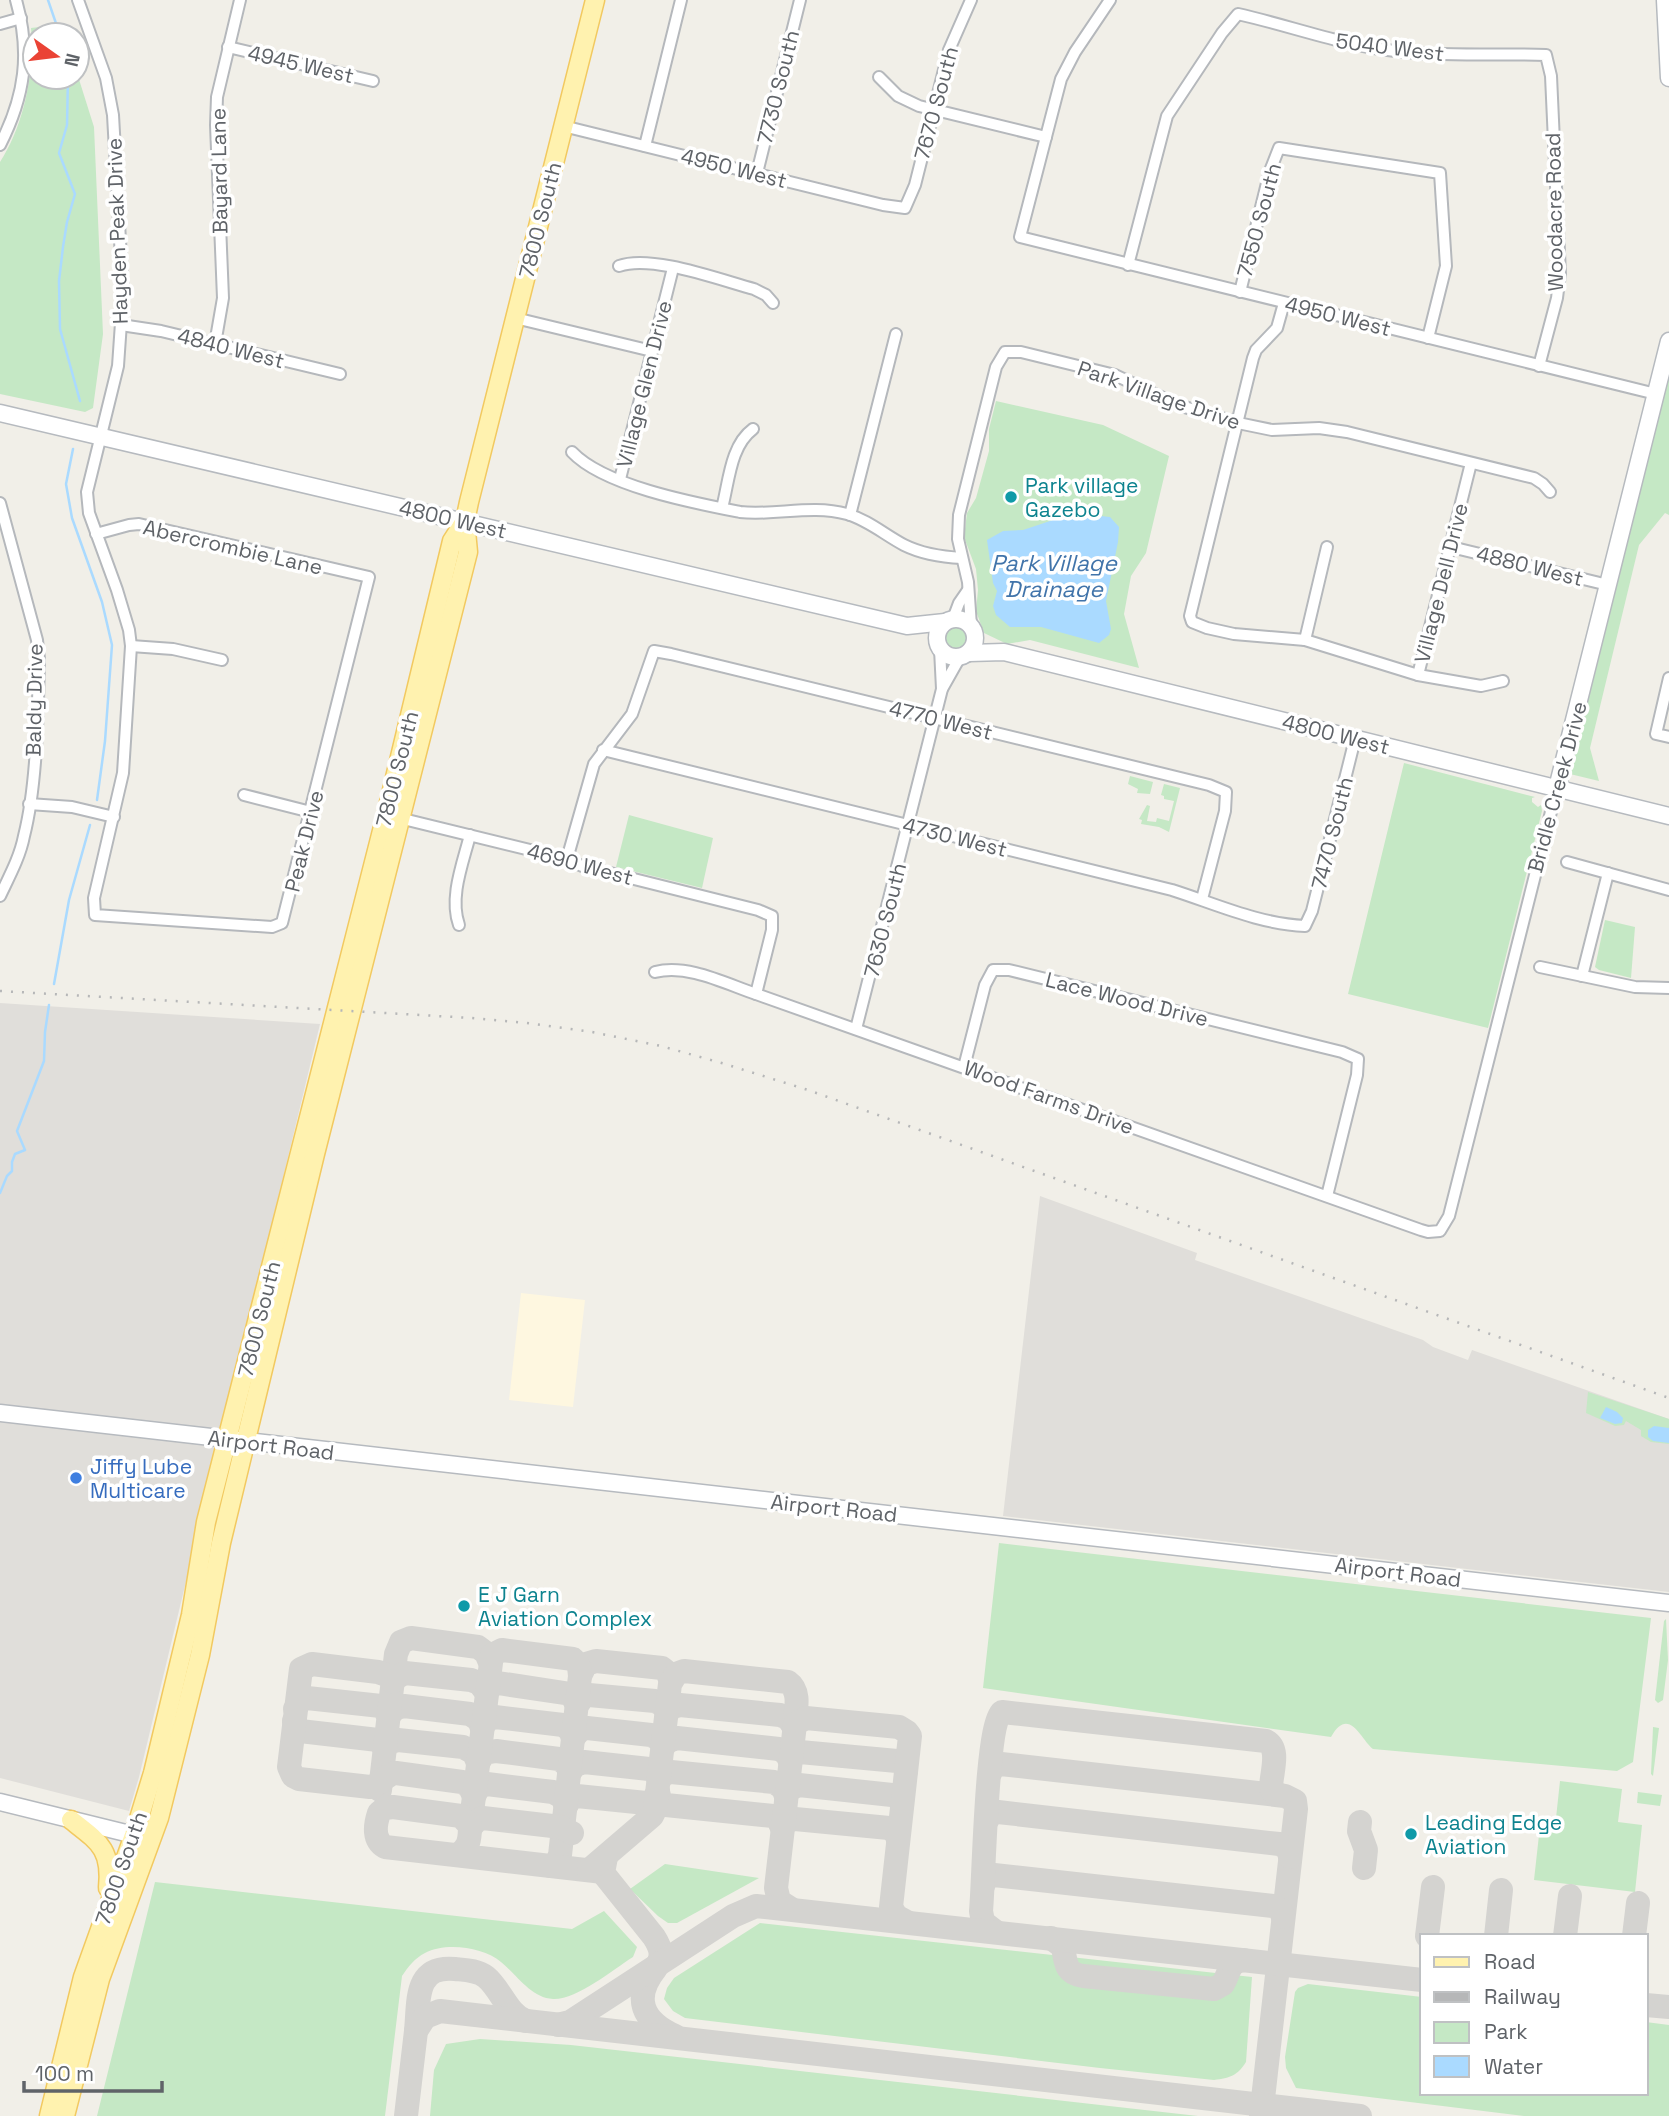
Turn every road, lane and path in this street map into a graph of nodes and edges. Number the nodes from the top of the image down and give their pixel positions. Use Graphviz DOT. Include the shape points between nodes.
graph roads {
  1 [pos="16,0"];
  2 [pos="78,0"];
  3 [pos="240,0"];
  4 [pos="595,0"];
  5 [pos="681,0"];
  6 [pos="800,0"];
  7 [pos="971,0"];
  8 [pos="1110,0"];
  9 [pos="1665,0"];
  10 [pos="20,18"];
  11 [pos="0,24"];
  12 [pos="228,47"];
  13 [pos="1546,55"];
  14 [pos="879,77"];
  15 [pos="1669,78"];
  16 [pos="373,81"];
  17 [pos="934,110"];
  18 [pos="563,126"];
  19 [pos="1046,137"];
  20 [pos="0,145"];
  21 [pos="645,146"];
  22 [pos="757,173"];
  23 [pos="905,208"];
  24 [pos="1128,265"];
  25 [pos="619,266"];
  26 [pos="673,268"];
  27 [pos="1240,292"];
  28 [pos="773,303"];
  29 [pos="1284,303"];
  30 [pos="515,318"];
  31 [pos="121,325"];
  32 [pos="896,334"];
  33 [pos="1429,338"];
  34 [pos="1669,341"];
  35 [pos="215,344"];
  36 [pos="652,351"];
  37 [pos="1539,366"];
  38 [pos="340,374"];
  39 [pos="1656,394"];
  40 [pos="0,413"];
  41 [pos="1238,423"];
  42 [pos="753,429"];
  43 [pos="100,438"];
  44 [pos="572,453"];
  45 [pos="1471,463"];
  46 [pos="620,479"];
  47 [pos="1550,492"];
  48 [pos="0,503"];
  49 [pos="722,508"];
  50 [pos="850,515"];
  51 [pos="465,521"];
  52 [pos="96,534"];
  53 [pos="1327,547"];
  54 [pos="1451,547"];
  55 [pos="962,558"];
  56 [pos="369,577"];
  57 [pos="1608,585"];
  58 [pos="968,590"];
  59 [pos="949,620"];
  60 [pos="907,626"];
  61 [pos="972,629"];
  62 [pos="1305,640"];
  63 [pos="131,646"];
  64 [pos="938,646"];
  65 [pos="1004,652"];
  66 [pos="964,655"];
  67 [pos="222,660"];
  68 [pos="1418,675"];
  69 [pos="1669,678"];
  70 [pos="1503,681"];
  71 [pos="942,689"];
  72 [pos="935,718"];
  73 [pos="1669,737"];
  74 [pos="1355,739"];
  75 [pos="603,750"];
  76 [pos="1557,788"];
  77 [pos="244,795"];
  78 [pos="29,804"];
  79 [pos="311,812"];
  80 [pos="1669,816"];
  81 [pos="114,817"];
  82 [pos="394,817"];
  83 [pos="908,826"];
  84 [pos="470,835"];
  85 [pos="567,859"];
  86 [pos="1567,862"];
  87 [pos="1608,873"];
  88 [pos="1669,890"];
  89 [pos="0,896"];
  90 [pos="1202,900"];
  91 [pos="95,915"];
  92 [pos="459,925"];
  93 [pos="1305,926"];
  94 [pos="1540,967"];
  95 [pos="655,972"];
  96 [pos="1583,976"];
  97 [pos="1669,988"];
  98 [pos="756,994"];
  99 [pos="856,1029"];
  100 [pos="964,1067"];
  101 [pos="1326,1196"];
  102 [pos="1440,1231"];
  103 [pos="0,1413"];
  104 [pos="237,1441"];
  105 [pos="1669,1603"];
  106 [pos="0,1802"];
  107 [pos="71,1820"];
  108 [pos="134,1835"];
  109 [pos="106,1911"];
  110 [pos="112,1945"];
  111 [pos="49,2116"];
  112 [pos="65,2116"];
  1 -- 10 [label="street"];
  2 -- 31 [label="street, Hayden Peak Drive" via="106,78 113,115"];
  3 -- 12 [label="street, Bayard Lane"];
  4 -- 18 [label="main road, 7800 South"];
  5 -- 21 [label="street"];
  6 -- 22 [label="street, 7730 South"];
  7 -- 17 [label="street, 7670 South" via="955,33"];
  8 -- 19 [label="street" via="1067,65"];
  9 -- 15 [label="street"];
  10 -- 11 [label="street"];
  10 -- 20 [label="street" via="26,49 23,74"];
  12 -- 16 [label="street, 4945 West"];
  12 -- 35 [label="street, Bayard Lane" via="215,125 223,298"];
  13 -- 24 [label="street, 5040 West" via="1394,51 1238,14 1167,116"];
  13 -- 37 [label="street, Woodacre Road" via="1551,76 1560,274"];
  14 -- 17 [label="street" via="898,96"];
  17 -- 19 [label="street"];
  17 -- 23 [label="street, 7670 South"];
  18 -- 21 [label="street, 4950 West"];
  18 -- 30 [label="main road, 7800 South"];
  19 -- 24 [label="street, 4950 West" via="1020,237"];
  21 -- 22 [label="street, 4950 West"];
  22 -- 23 [label="street, 4950 West"];
  24 -- 27 [label="street, 4950 West"];
  25 -- 26 [label="street" via="643,261"];
  26 -- 28 [label="street" via="754,289"];
  26 -- 36 [label="street, Village Glen Drive"];
  27 -- 29 [label="street, 4950 West"];
  27 -- 33 [label="street, 7550 South" via="1279,148 1440,173 1446,266"];
  29 -- 33 [label="street, 4950 West"];
  29 -- 41 [label="street" via="1277,328 1256,350"];
  30 -- 36 [label="street"];
  30 -- 51 [label="main road, 7800 South"];
  31 -- 35 [label="street, 4840 West"];
  31 -- 43 [label="street, Hayden Peak Drive" via="118,366"];
  32 -- 50 [label="street"];
  33 -- 37 [label="street, 4950 West"];
  34 -- 39 [label="street, Bridle Creek Drive"];
  35 -- 38 [label="street, 4840 West"];
  36 -- 46 [label="street, Village Glen Drive"];
  37 -- 39 [label="street, 4950 West"];
  39 -- 57 [label="street, Bridle Creek Drive"];
  40 -- 43 [label="street, 4800 West"];
  41 -- 45 [label="street, Park Village Drive" via="1272,430 1331,429"];
  41 -- 55 [label="street, Park Village Drive" via="1185,408 1115,375 1005,352 996,367 959,514"];
  41 -- 62 [label="street, Village Dell Drive" via="1190,616 1197,625 1234,634"];
  42 -- 49 [label="street" via="737,449"];
  43 -- 51 [label="street, 4800 West"];
  43 -- 52 [label="street, Hayden Peak Drive" via="87,492"];
  44 -- 46 [label="street" via="589,467"];
  45 -- 47 [label="street, Park Village Drive" via="1534,478"];
  45 -- 54 [label="street, Village Dell Drive"];
  46 -- 49 [label="street, Village Glen Drive"];
  48 -- 78 [label="street, Baldy Drive" via="39,659"];
  49 -- 50 [label="street, Village Glen Drive" via="753,513 819,509"];
  50 -- 55 [label="street, Village Glen Drive" via="906,547"];
  51 -- 60 [label="street, 4800 West"];
  51 -- 82 [label="main road, 7800 South" via="452,541"];
  52 -- 56 [label="street, Abercrombie Lane" via="139,524"];
  52 -- 63 [label="street, Hayden Peak Drive" via="126,616"];
  53 -- 62 [label="street"];
  54 -- 57 [label="street, 4880 West"];
  54 -- 68 [label="street, Village Dell Drive"];
  55 -- 58 [label="street, Park Village Drive"];
  56 -- 79 [label="street, Peak Drive"];
  57 -- 76 [label="street, Bridle Creek Drive"];
  58 -- 59 [label="street"];
  58 -- 61 [label="street, Park Village Drive"];
  59 -- 60 [label="street, 4800 West"];
  59 -- 61 [label="street, 4800 West" via="964,620"];
  59 -- 64 [label="street" via="937,632"];
  60 -- 64 [label="street, 4800 West"];
  61 -- 65 [label="street, 4800 West"];
  61 -- 66 [label="street" via="974,644"];
  62 -- 68 [label="street, Village Dell Drive"];
  63 -- 67 [label="street"];
  63 -- 81 [label="street, Hayden Peak Drive" via="123,773"];
  64 -- 66 [label="street, 4800 West" via="949,656"];
  64 -- 71 [label="street, 7630 South"];
  65 -- 66 [label="street, 4800 West"];
  65 -- 74 [label="street, 4800 West"];
  66 -- 71 [label="street, 7630 South"];
  68 -- 70 [label="street" via="1482,687"];
  69 -- 73 [label="street" via="1656,734"];
  71 -- 72 [label="street, 7630 South"];
  72 -- 75 [label="street, 4770 West" via="654,651 632,714"];
  72 -- 83 [label="street, 7630 South"];
  72 -- 90 [label="street, 4770 West" via="1226,792"];
  74 -- 76 [label="street, 4800 West"];
  74 -- 93 [label="street, 7470 South"];
  75 -- 83 [label="street, 4730 West"];
  75 -- 85 [label="street" via="590,775"];
  76 -- 80 [label="street, 4800 West"];
  76 -- 102 [label="street, Bridle Creek Drive" via="1449,1216"];
  77 -- 79 [label="street"];
  78 -- 81 [label="street" via="72,807"];
  78 -- 89 [label="street, Baldy Drive" via="24,838"];
  79 -- 91 [label="street, Peak Drive" via="282,923"];
  81 -- 91 [label="street, Hayden Peak Drive" via="94,898"];
  82 -- 84 [label="street, 4690 West"];
  82 -- 104 [label="main road, 7800 South"];
  83 -- 90 [label="street, 4730 West"];
  83 -- 99 [label="street, 7630 South"];
  84 -- 85 [label="street, 4690 West"];
  84 -- 92 [label="street" via="455,898"];
  85 -- 98 [label="street, 4690 West" via="772,916"];
  86 -- 87 [label="street"];
  87 -- 88 [label="street"];
  87 -- 96 [label="street"];
  90 -- 93 [label="street, 4730 West" via="1250,916"];
  94 -- 96 [label="street"];
  95 -- 98 [label="street, Wood Farms Drive" via="683,970"];
  96 -- 97 [label="street" via="1635,987"];
  98 -- 99 [label="street, Wood Farms Drive"];
  99 -- 100 [label="street, Wood Farms Drive"];
  100 -- 101 [label="street, Wood Farms Drive"];
  100 -- 101 [label="street, Lace Wood Drive" via="993,970 1009,970 1342,1052 1358,1059 1357,1075"];
  101 -- 102 [label="street, Wood Farms Drive" via="1428,1232"];
  103 -- 104 [label="street, Airport Road"];
  104 -- 105 [label="street, Airport Road"];
  104 -- 108 [label="main road, 7800 South" via="206,1522 178,1673"];
  104 -- 110 [label="main road, 7800 South" via="200,1655 159,1818"];
  106 -- 107 [label="street"];
  107 -- 108 [label="street"];
  107 -- 109 [label="main road" via="106,1853 110,1870"];
  108 -- 109 [label="main road, 7800 South"];
  108 -- 110 [label="main road" via="139,1848"];
  109 -- 111 [label="main road, 7800 South" via="83,1977"];
  110 -- 112 [label="main road, 7800 South"];
}
